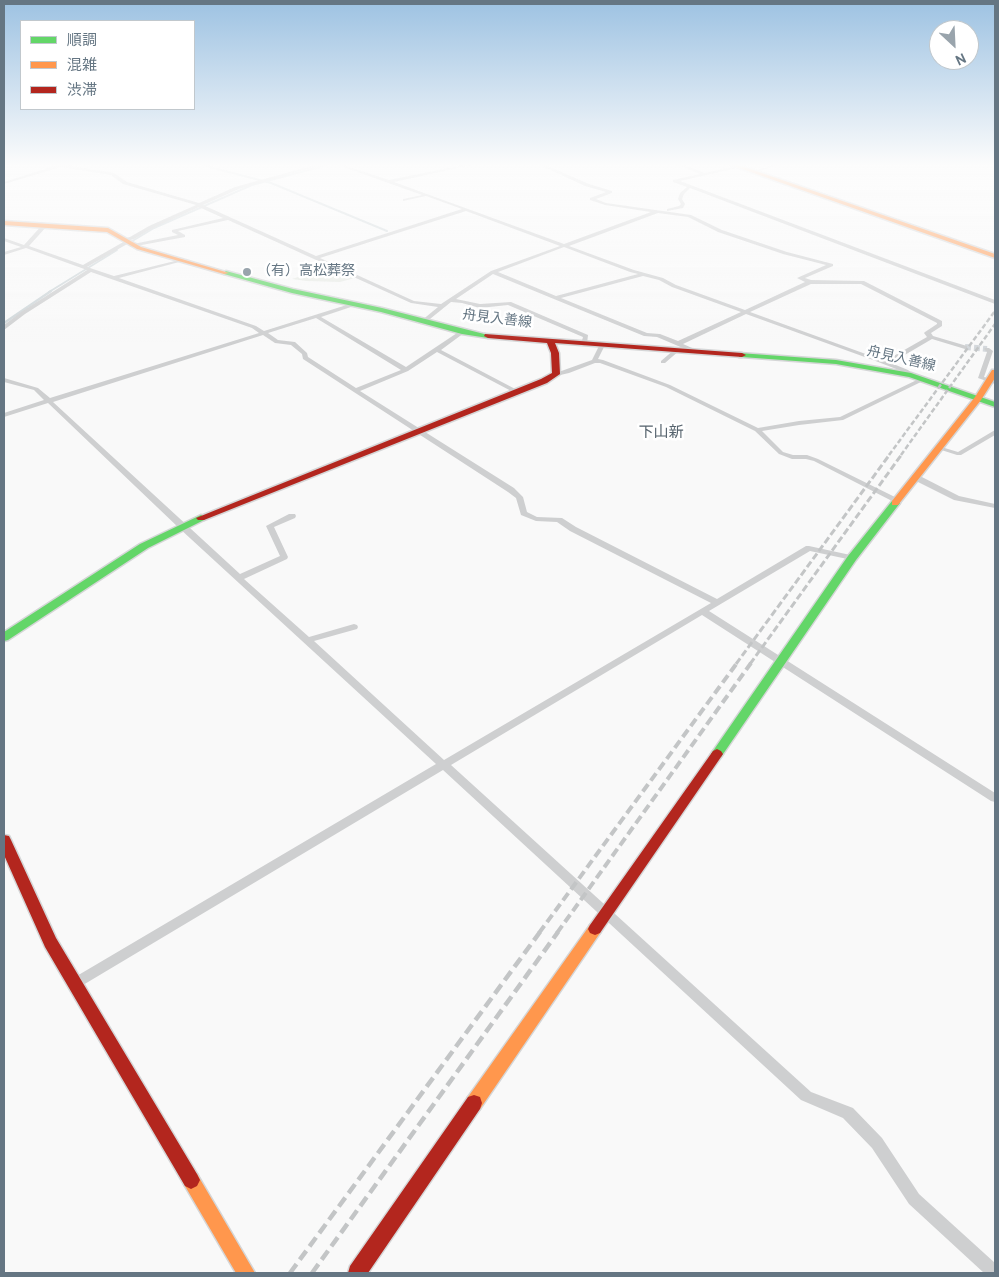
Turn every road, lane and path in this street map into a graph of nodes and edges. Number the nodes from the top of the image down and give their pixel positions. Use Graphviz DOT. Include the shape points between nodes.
graph roads {
  1 [pos="37,225"];
  2 [pos="45,225"];
  3 [pos="160,225"];
  4 [pos="169,225"];
  5 [pos="184,225"];
  6 [pos="203,225"];
  7 [pos="242,225"];
  8 [pos="420,225"];
  9 [pos="505,225"];
  10 [pos="622,225"];
  11 [pos="707,225"];
  12 [pos="789,225"];
  13 [pos="905,225"];
  14 [pos="163,226"];
  15 [pos="190,228"];
  16 [pos="174,231"];
  17 [pos="4,240"];
  18 [pos="127,243"];
  19 [pos="562,246"];
  20 [pos="25,247"];
  21 [pos="4,254"];
  22 [pos="995,256"];
  23 [pos="315,258"];
  24 [pos="181,260"];
  25 [pos="83,267"];
  26 [pos="92,269"];
  27 [pos="493,272"];
  28 [pos="644,274"];
  29 [pos="115,277"];
  30 [pos="810,282"];
  31 [pos="554,298"];
  32 [pos="450,300"];
  33 [pos="995,302"];
  34 [pos="355,304"];
  35 [pos="442,306"];
  36 [pos="745,312"];
  37 [pos="316,316"];
  38 [pos="423,322"];
  39 [pos="4,328"];
  40 [pos="264,332"];
  41 [pos="462,332"];
  42 [pos="931,336"];
  43 [pos="550,341"];
  44 [pos="584,344"];
  45 [pos="602,345"];
  46 [pos="678,347"];
  47 [pos="965,347"];
  48 [pos="988,349"];
  49 [pos="437,350"];
  50 [pos="594,361"];
  51 [pos="663,362"];
  52 [pos="886,363"];
  53 [pos="406,370"];
  54 [pos="556,374"];
  55 [pos="911,375"];
  56 [pos="994,378"];
  57 [pos="923,379"];
  58 [pos="4,380"];
  59 [pos="356,390"];
  60 [pos="517,392"];
  61 [pos="978,398"];
  62 [pos="47,401"];
  63 [pos="995,405"];
  64 [pos="4,415"];
  65 [pos="757,430"];
  66 [pos="419,431"];
  67 [pos="995,432"];
  68 [pos="938,448"];
  69 [pos="915,477"];
  70 [pos="897,500"];
  71 [pos="995,506"];
  72 [pos="292,516"];
  73 [pos="182,526"];
  74 [pos="852,558"];
  75 [pos="239,578"];
  76 [pos="716,602"];
  77 [pos="702,611"];
  78 [pos="354,627"];
  79 [pos="4,637"];
  80 [pos="308,640"];
  81 [pos="780,661"];
  82 [pos="444,764"];
  83 [pos="995,798"];
  84 [pos="4,840"];
  85 [pos="606,915"];
  86 [pos="74,984"];
  87 [pos="995,1272"];
  88 [pos="246,1273"];
  89 [pos="357,1273"];
  1 -- 2 [label="street, 舟見入善線"];
  2 -- 18 [label="street, 舟見入善線" via="101,229 113,232"];
  2 -- 20 [label="street"];
  3 -- 18 [label="street"];
  4 -- 14 [label="street"];
  5 -- 15 [label="street"];
  6 -- 15 [label="street"];
  7 -- 23 [label="street"];
  8 -- 23 [label="street"];
  9 -- 19 [label="street"];
  10 -- 19 [label="street"];
  11 -- 30 [label="street" via="785,253 832,264 800,278"];
  12 -- 33 [label="street"];
  13 -- 22 [label="street"];
  14 -- 16 [label="street"];
  14 -- 18 [label="street"];
  15 -- 16 [label="street"];
  16 -- 18 [label="street" via="183,236"];
  17 -- 20 [label="street"];
  18 -- 24 [label="street, 舟見入善線"];
  18 -- 25 [label="street"];
  19 -- 27 [label="street"];
  19 -- 28 [label="street"];
  20 -- 21 [label="street"];
  20 -- 25 [label="street"];
  23 -- 35 [label="street" via="413,302"];
  24 -- 29 [label="street"];
  24 -- 34 [label="street, 舟見入善線" via="292,291"];
  25 -- 26 [label="street"];
  26 -- 29 [label="street"];
  26 -- 39 [label="street"];
  27 -- 31 [label="street"];
  27 -- 32 [label="street"];
  28 -- 31 [label="street"];
  28 -- 36 [label="street"];
  29 -- 40 [label="street"];
  30 -- 36 [label="street"];
  30 -- 42 [label="street" via="862,282 940,322 928,333"];
  31 -- 46 [label="street" via="646,336 658,335"];
  32 -- 35 [label="street"];
  32 -- 44 [label="street" via="480,306 509,303 586,336"];
  34 -- 37 [label="street"];
  34 -- 38 [label="street, 舟見入善線"];
  35 -- 38 [label="street"];
  36 -- 46 [label="street"];
  36 -- 52 [label="street"];
  37 -- 40 [label="street"];
  37 -- 53 [label="street"];
  38 -- 41 [label="street, 舟見入善線"];
  40 -- 59 [label="street" via="277,342 293,343 305,358"];
  40 -- 62 [label="street"];
  41 -- 43 [label="street, 舟見入善線"];
  41 -- 49 [label="street"];
  42 -- 47 [label="street"];
  42 -- 52 [label="street"];
  43 -- 44 [label="street, 舟見入善線"];
  43 -- 54 [label="street" via="555,353"];
  44 -- 45 [label="street, 舟見入善線"];
  45 -- 46 [label="street, 舟見入善線"];
  45 -- 50 [label="street"];
  46 -- 51 [label="street"];
  46 -- 55 [label="street, 舟見入善線" via="698,352 836,362"];
  48 -- 56 [label="street" via="981,378"];
  49 -- 53 [label="street"];
  49 -- 60 [label="street"];
  50 -- 54 [label="street"];
  50 -- 65 [label="street" via="668,386"];
  52 -- 55 [label="street"];
  53 -- 59 [label="street"];
  54 -- 60 [label="street"];
  55 -- 57 [label="street, 舟見入善線"];
  56 -- 61 [label="street"];
  57 -- 61 [label="street, 舟見入善線"];
  57 -- 65 [label="street" via="841,419"];
  58 -- 62 [label="street" via="36,389"];
  59 -- 66 [label="street"];
  60 -- 66 [label="street"];
  61 -- 63 [label="street, 舟見入善線"];
  61 -- 68 [label="street"];
  62 -- 64 [label="street"];
  62 -- 73 [label="street"];
  65 -- 70 [label="street" via="781,453 816,460"];
  66 -- 73 [label="street"];
  66 -- 76 [label="street" via="511,490 519,497 524,512 536,519 559,520"];
  67 -- 68 [label="street" via="959,454"];
  68 -- 69 [label="street"];
  69 -- 70 [label="street"];
  69 -- 71 [label="street" via="956,498"];
  70 -- 74 [label="street"];
  72 -- 75 [label="street" via="270,526 284,557"];
  73 -- 75 [label="street"];
  73 -- 79 [label="street" via="144,546"];
  74 -- 76 [label="street" via="809,548"];
  74 -- 81 [label="street"];
  75 -- 80 [label="street"];
  76 -- 77 [label="street"];
  77 -- 81 [label="street"];
  77 -- 82 [label="street"];
  78 -- 80 [label="street"];
  80 -- 82 [label="street"];
  81 -- 83 [label="street"];
  81 -- 85 [label="street"];
  82 -- 85 [label="street"];
  82 -- 86 [label="street"];
  84 -- 86 [label="street" via="50,942"];
  85 -- 87 [label="street" via="806,1096 848,1113 877,1142 914,1199"];
  85 -- 89 [label="street"];
  86 -- 88 [label="street"];
}
